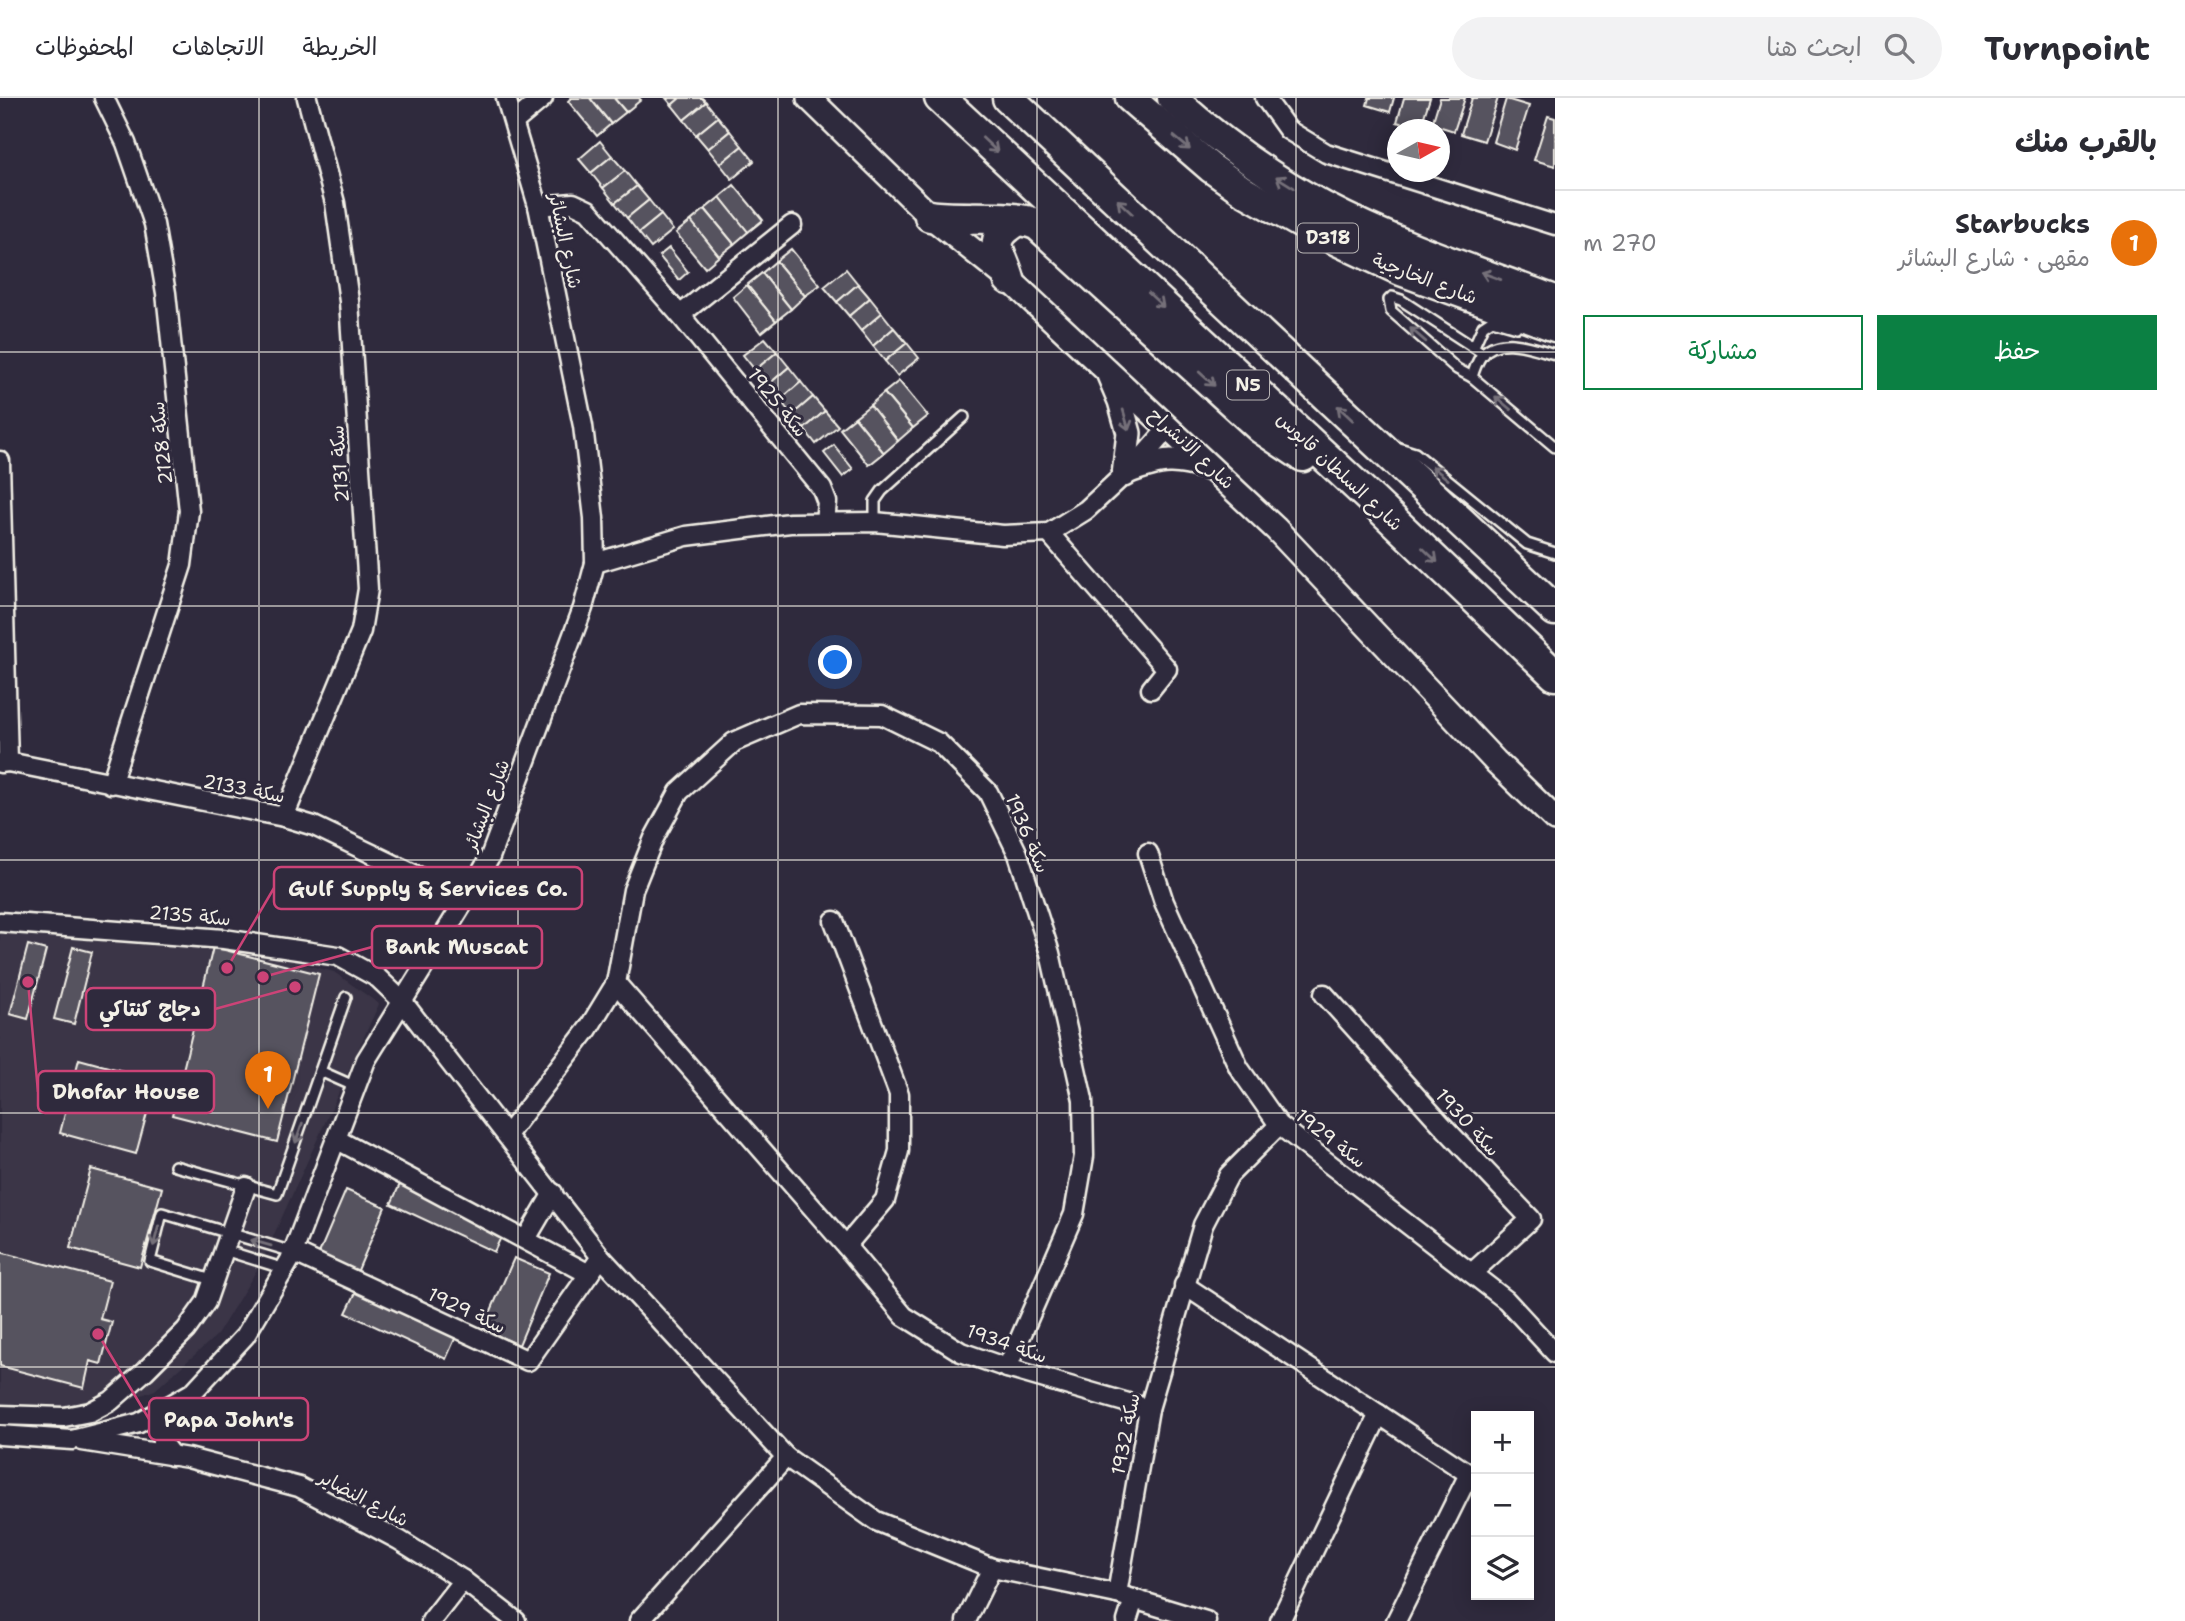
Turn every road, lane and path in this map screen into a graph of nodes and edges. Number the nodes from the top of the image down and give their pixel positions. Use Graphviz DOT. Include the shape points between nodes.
graph roads {
  1 [pos="104,98"];
  2 [pos="307,98"];
  3 [pos="506,98"];
  4 [pos="543,98"];
  5 [pos="809,98"];
  6 [pos="940,98"];
  7 [pos="1008,98"];
  8 [pos="1130,98"];
  9 [pos="1265,98"];
  10 [pos="1179,103"];
  11 [pos="514,122"];
  12 [pos="538,206"];
  13 [pos="930,216"];
  14 [pos="1018,220"];
  15 [pos="793,225"];
  16 [pos="1555,226"];
  17 [pos="1010,279"];
  18 [pos="1555,300"];
  19 [pos="680,316"];
  20 [pos="1523,328"];
  21 [pos="1550,331"];
  22 [pos="1555,337"];
  23 [pos="1474,346"];
  24 [pos="1484,354"];
  25 [pos="1555,354"];
  26 [pos="1106,369"];
  27 [pos="1472,377"];
  28 [pos="964,417"];
  29 [pos="1169,427"];
  30 [pos="1373,440"];
  31 [pos="1554,445"];
  32 [pos="0,461"];
  33 [pos="1215,470"];
  34 [pos="0,471"];
  35 [pos="1126,473"];
  36 [pos="1374,502"];
  37 [pos="825,521"];
  38 [pos="875,522"];
  39 [pos="1049,533"];
  40 [pos="1555,553"];
  41 [pos="595,563"];
  42 [pos="1555,610"];
  43 [pos="1555,674"];
  44 [pos="1151,689"];
  45 [pos="4,763"];
  46 [pos="111,784"];
  47 [pos="284,817"];
  48 [pos="1555,819"];
  49 [pos="1148,853"];
  50 [pos="467,899"];
  51 [pos="834,921"];
  52 [pos="0,922"];
  53 [pos="616,983"];
  54 [pos="1324,994"];
  55 [pos="346,997"];
  56 [pos="402,1001"];
  57 [pos="320,1071"];
  58 [pos="356,1087"];
  59 [pos="1279,1125"];
  60 [pos="507,1135"];
  61 [pos="336,1139"];
  62 [pos="175,1166"];
  63 [pos="246,1187"];
  64 [pos="553,1193"];
  65 [pos="526,1239"];
  66 [pos="226,1241"];
  67 [pos="846,1245"];
  68 [pos="293,1252"];
  69 [pos="601,1257"];
  70 [pos="285,1269"];
  71 [pos="1473,1272"];
  72 [pos="589,1273"];
  73 [pos="215,1281"];
  74 [pos="1184,1285"];
  75 [pos="1555,1353"];
  76 [pos="1007,1368"];
  77 [pos="1149,1409"];
  78 [pos="161,1410"];
  79 [pos="1379,1414"];
  80 [pos="0,1415"];
  81 [pos="0,1435"];
  82 [pos="72,1440"];
  83 [pos="172,1455"];
  84 [pos="786,1457"];
  85 [pos="992,1568"];
  86 [pos="463,1580"];
  87 [pos="1126,1596"];
  88 [pos="431,1621"];
  89 [pos="516,1621"];
  90 [pos="639,1621"];
  91 [pos="966,1621"];
  92 [pos="1127,1621"];
  93 [pos="1206,1621"];
  94 [pos="1280,1621"];
  95 [pos="1396,1621"];
  1 -- 46 [label="street, سكة 2128" via="126,143 154,224 166,293 189,511 182,565"];
  2 -- 47 [label="street, سكة 2131" via="335,203 349,301 368,589 360,631"];
  3 -- 11 [label="street, شارع البشائر"];
  4 -- 11 [label="street"];
  5 -- 13 [label="street, شارع الانشراح"];
  6 -- 36 [label="highway, شارع السلطان قابوس / N5, one-way"];
  30 -- 7 [label="highway, N5, one-way"];
  8 -- 21 [label="main road, شارع الخارجية / D318, one-way" via="1245,192 1305,226 1401,271"];
  9 -- 16 [label="street" via="1288,130 1326,153"];
  18 -- 10 [label="main road, شارع الخارجية / D318, one-way" via="1410,246 1322,205 1231,148"];
  11 -- 12 [label="street, شارع البشائر"];
  12 -- 19 [label="street, سكة 1925" via="573,203 588,210"];
  12 -- 41 [label="street, شارع البشائر" via="583,426"];
  13 -- 14 [label="highway"];
  13 -- 17 [label="street, شارع الانشراح"];
  14 -- 17 [label="highway" via="997,239"];
  14 -- 36 [label="highway, one-way" via="1038,225 1261,428"];
  15 -- 19 [label="street"];
  17 -- 26 [label="street, شارع الانشراح"];
  19 -- 37 [label="street, سكة 1925" via="822,489 827,502"];
  20 -- 23 [label="lane" via="1492,320 1483,326"];
  21 -- 22 [label="lane"];
  23 -- 24 [label="lane"];
  27 -- 23 [label="lane, one-way" via="1391,311 1389,300 1401,300"];
  24 -- 25 [label="lane" via="1513,342"];
  24 -- 27 [label="lane"];
  26 -- 29 [label="street, شارع الانشراح"];
  26 -- 35 [label="street, one-way" via="1129,433"];
  31 -- 27 [label="lane, one-way"];
  28 -- 38 [label="lane" via="882,491 874,501"];
  29 -- 33 [label="street, شارع الانشراح"];
  29 -- 35 [label="street"];
  40 -- 30 [label="lane, one-way" via="1527,544 1415,453"];
  30 -- 42 [label="highway, N5"];
  32 -- 34 [label="street"];
  33 -- 35 [label="street" via="1175,460 1157,461"];
  33 -- 48 [label="street, شارع الانشراح"];
  34 -- 45 [label="street"];
  35 -- 39 [label="street" via="1086,510"];
  36 -- 43 [label="highway, شارع السلطان قابوس / N5, one-way"];
  37 -- 38 [label="street"];
  37 -- 41 [label="street" via="686,536"];
  38 -- 39 [label="street" via="1003,536"];
  39 -- 44 [label="street" via="1167,669"];
  41 -- 50 [label="street, شارع البشائر" via="583,608 495,844"];
  45 -- 46 [label="street, سكة 2133"];
  46 -- 47 [label="street, سكة 2133"];
  47 -- 50 [label="street, سكة 2133" via="314,826"];
  49 -- 59 [label="street, سكة 1929" via="1164,902 1238,1068"];
  50 -- 56 [label="street, شارع البشائر"];
  51 -- 67 [label="street" via="899,1094 899,1151 885,1200"];
  52 -- 56 [label="street, سكة 2135" via="224,939 338,956 378,978"];
  53 -- 60 [label="street, سكة 1936" via="588,1029"];
  53 -- 67 [label="street, سكة 1934"];
  53 -- 76 [label="street, سكة 1936" via="634,890 654,838 679,792 734,742 799,714 882,715 939,743 988,792 1018,854 1050,953 1083,1100 1084,1156 1073,1214"];
  54 -- 71 [label="street, سكة 1930" via="1531,1219"];
  55 -- 57 [label="lane"];
  56 -- 58 [label="street, شارع البشائر" via="366,1060"];
  56 -- 60 [label="street"];
  57 -- 58 [label="lane"];
  57 -- 63 [label="lane, one-way" via="277,1194"];
  58 -- 61 [label="street, شارع البشائر"];
  59 -- 71 [label="street, سكة 1929"];
  59 -- 74 [label="street, سكة 1932" via="1229,1175 1203,1225"];
  60 -- 64 [label="street"];
  61 -- 65 [label="street"];
  61 -- 68 [label="street, شارع البشائر"];
  62 -- 63 [label="lane"];
  63 -- 66 [label="street"];
  64 -- 65 [label="street"];
  64 -- 69 [label="street"];
  65 -- 72 [label="street"];
  68 -- 66 [label="lane, one-way"];
  66 -- 70 [label="lane"];
  66 -- 73 [label="street"];
  66 -- 73 [label="lane, one-way" via="162,1213 150,1261"];
  67 -- 76 [label="street, سكة 1934" via="904,1316 961,1352"];
  68 -- 70 [label="street, شارع البشائر"];
  68 -- 72 [label="street, سكة 1929" via="528,1361"];
  69 -- 72 [label="street, سكة 1929"];
  69 -- 84 [label="street"];
  70 -- 78 [label="street, شارع البشائر" via="245,1336 193,1392"];
  71 -- 75 [label="street, سكة 1929"];
  73 -- 80 [label="street" via="186,1330 111,1401 90,1412 64,1417"];
  74 -- 77 [label="street, سكة 1932"];
  74 -- 79 [label="street"];
  76 -- 77 [label="street, سكة 1934"];
  77 -- 87 [label="street, سكة 1932"];
  78 -- 82 [label="street, شارع البشائر" via="139,1423"];
  78 -- 83 [label="street" via="162,1443"];
  79 -- 94 [label="street"];
  79 -- 95 [label="street" via="1469,1474"];
  81 -- 82 [label="street, شارع البشائر"];
  82 -- 83 [label="street, شارع النضاير"];
  83 -- 86 [label="street, شارع النضاير" via="299,1487"];
  84 -- 85 [label="street" via="876,1521"];
  84 -- 90 [label="street"];
  85 -- 87 [label="street"];
  85 -- 91 [label="street"];
  86 -- 88 [label="street"];
  86 -- 89 [label="street, شارع النضاير"];
  87 -- 92 [label="street"];
  87 -- 93 [label="street"];
}
